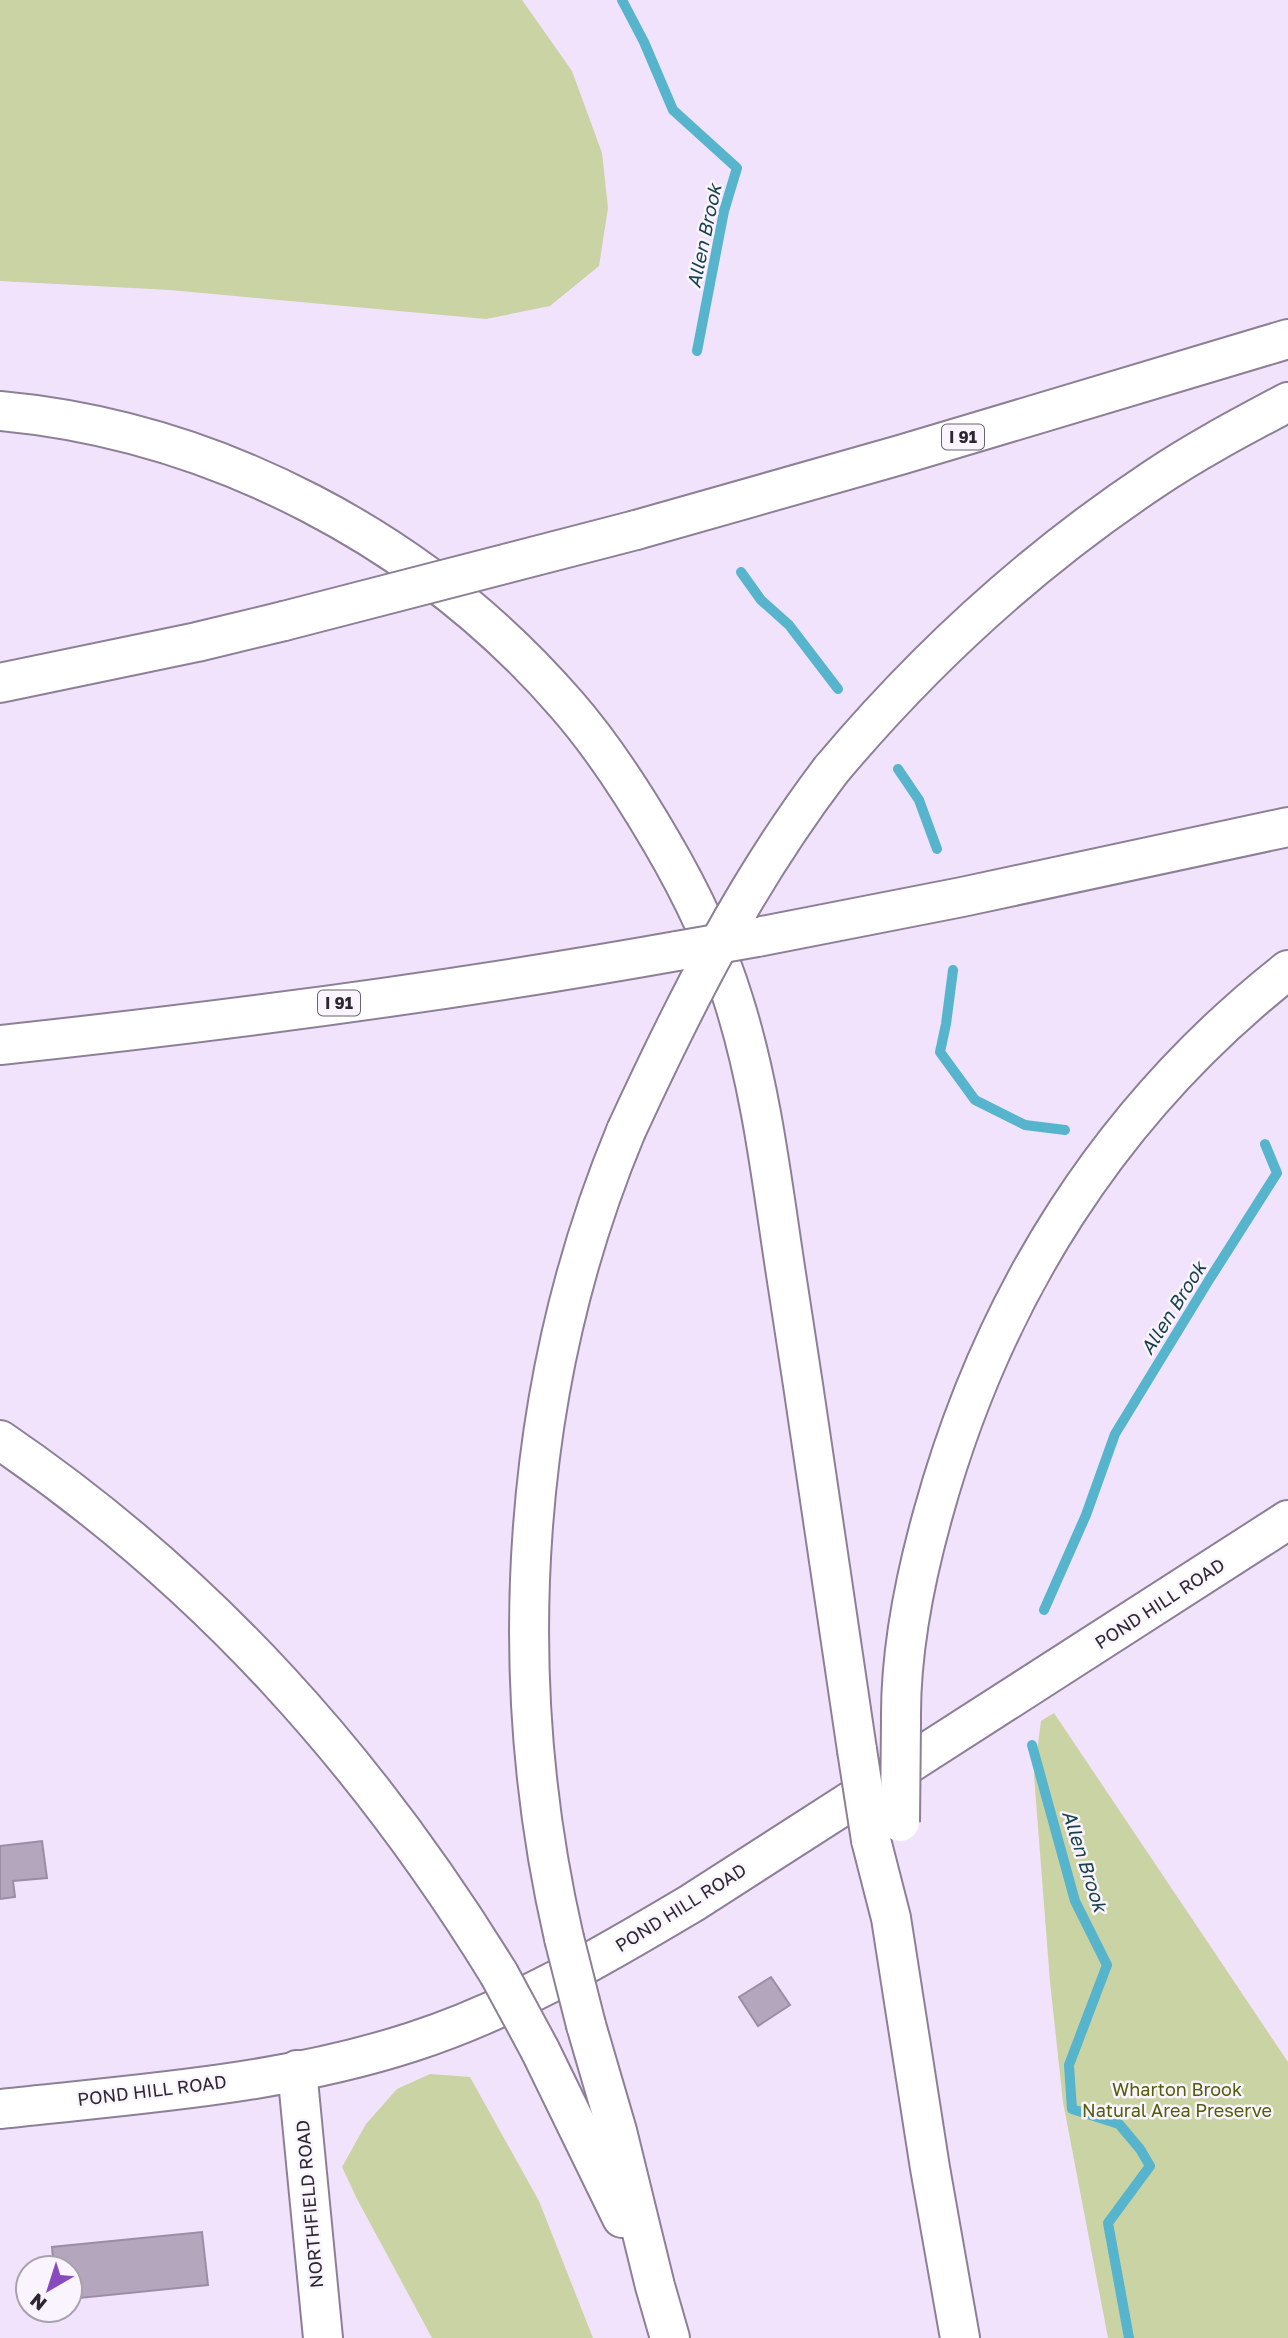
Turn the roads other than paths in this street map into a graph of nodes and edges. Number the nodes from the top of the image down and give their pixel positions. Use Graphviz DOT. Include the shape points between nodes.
graph roads {
  1 [pos="1288,339"];
  2 [pos="1288,402"];
  3 [pos="0,411"];
  4 [pos="0,683"];
  5 [pos="1288,827"];
  6 [pos="1288,970"];
  7 [pos="0,1045"];
  8 [pos="0,1440"];
  9 [pos="1288,1520"];
  10 [pos="886,1831"];
  11 [pos="297,2070"];
  12 [pos="0,2109"];
  13 [pos="654,2286"];
  14 [pos="323,2338"];
  15 [pos="670,2338"];
  16 [pos="960,2338"];
  1 -- 4 [label="main road, I 91, bridge" via="636,530 197,642"];
  2 -- 13 [label="main road, bridge" via="1098,517 978,616 874,719 801,810 727,926 626,1131 596,1208 566,1312 541,1455 529,1655 532,1718 544,1838 564,1938"];
  3 -- 10 [label="main road, bridge" via="176,446 263,480 361,532 492,629 566,704 622,778 673,862 710,936 745,1043 766,1145 857,1749"];
  5 -- 7 [label="main road, I 91, bridge" via="962,897 677,951 395,995"];
  6 -- 10 [label="main road, bridge" via="1218,1030 1132,1123 1060,1221 1005,1319 964,1418 916,1579"];
  8 -- 13 [label="main road, bridge" via="138,1545 289,1691 354,1765 414,1845 499,1974"];
  9 -- 11 [label="main road, POND HILL ROAD" via="611,1952 462,2024 359,2058"];
  10 -- 16 [label="main road" via="891,1918"];
  11 -- 12 [label="main road, POND HILL ROAD" via="191,2088"];
  11 -- 14 [label="main road, NORTHFIELD ROAD"];
  13 -- 15 [label="main road"];
}
